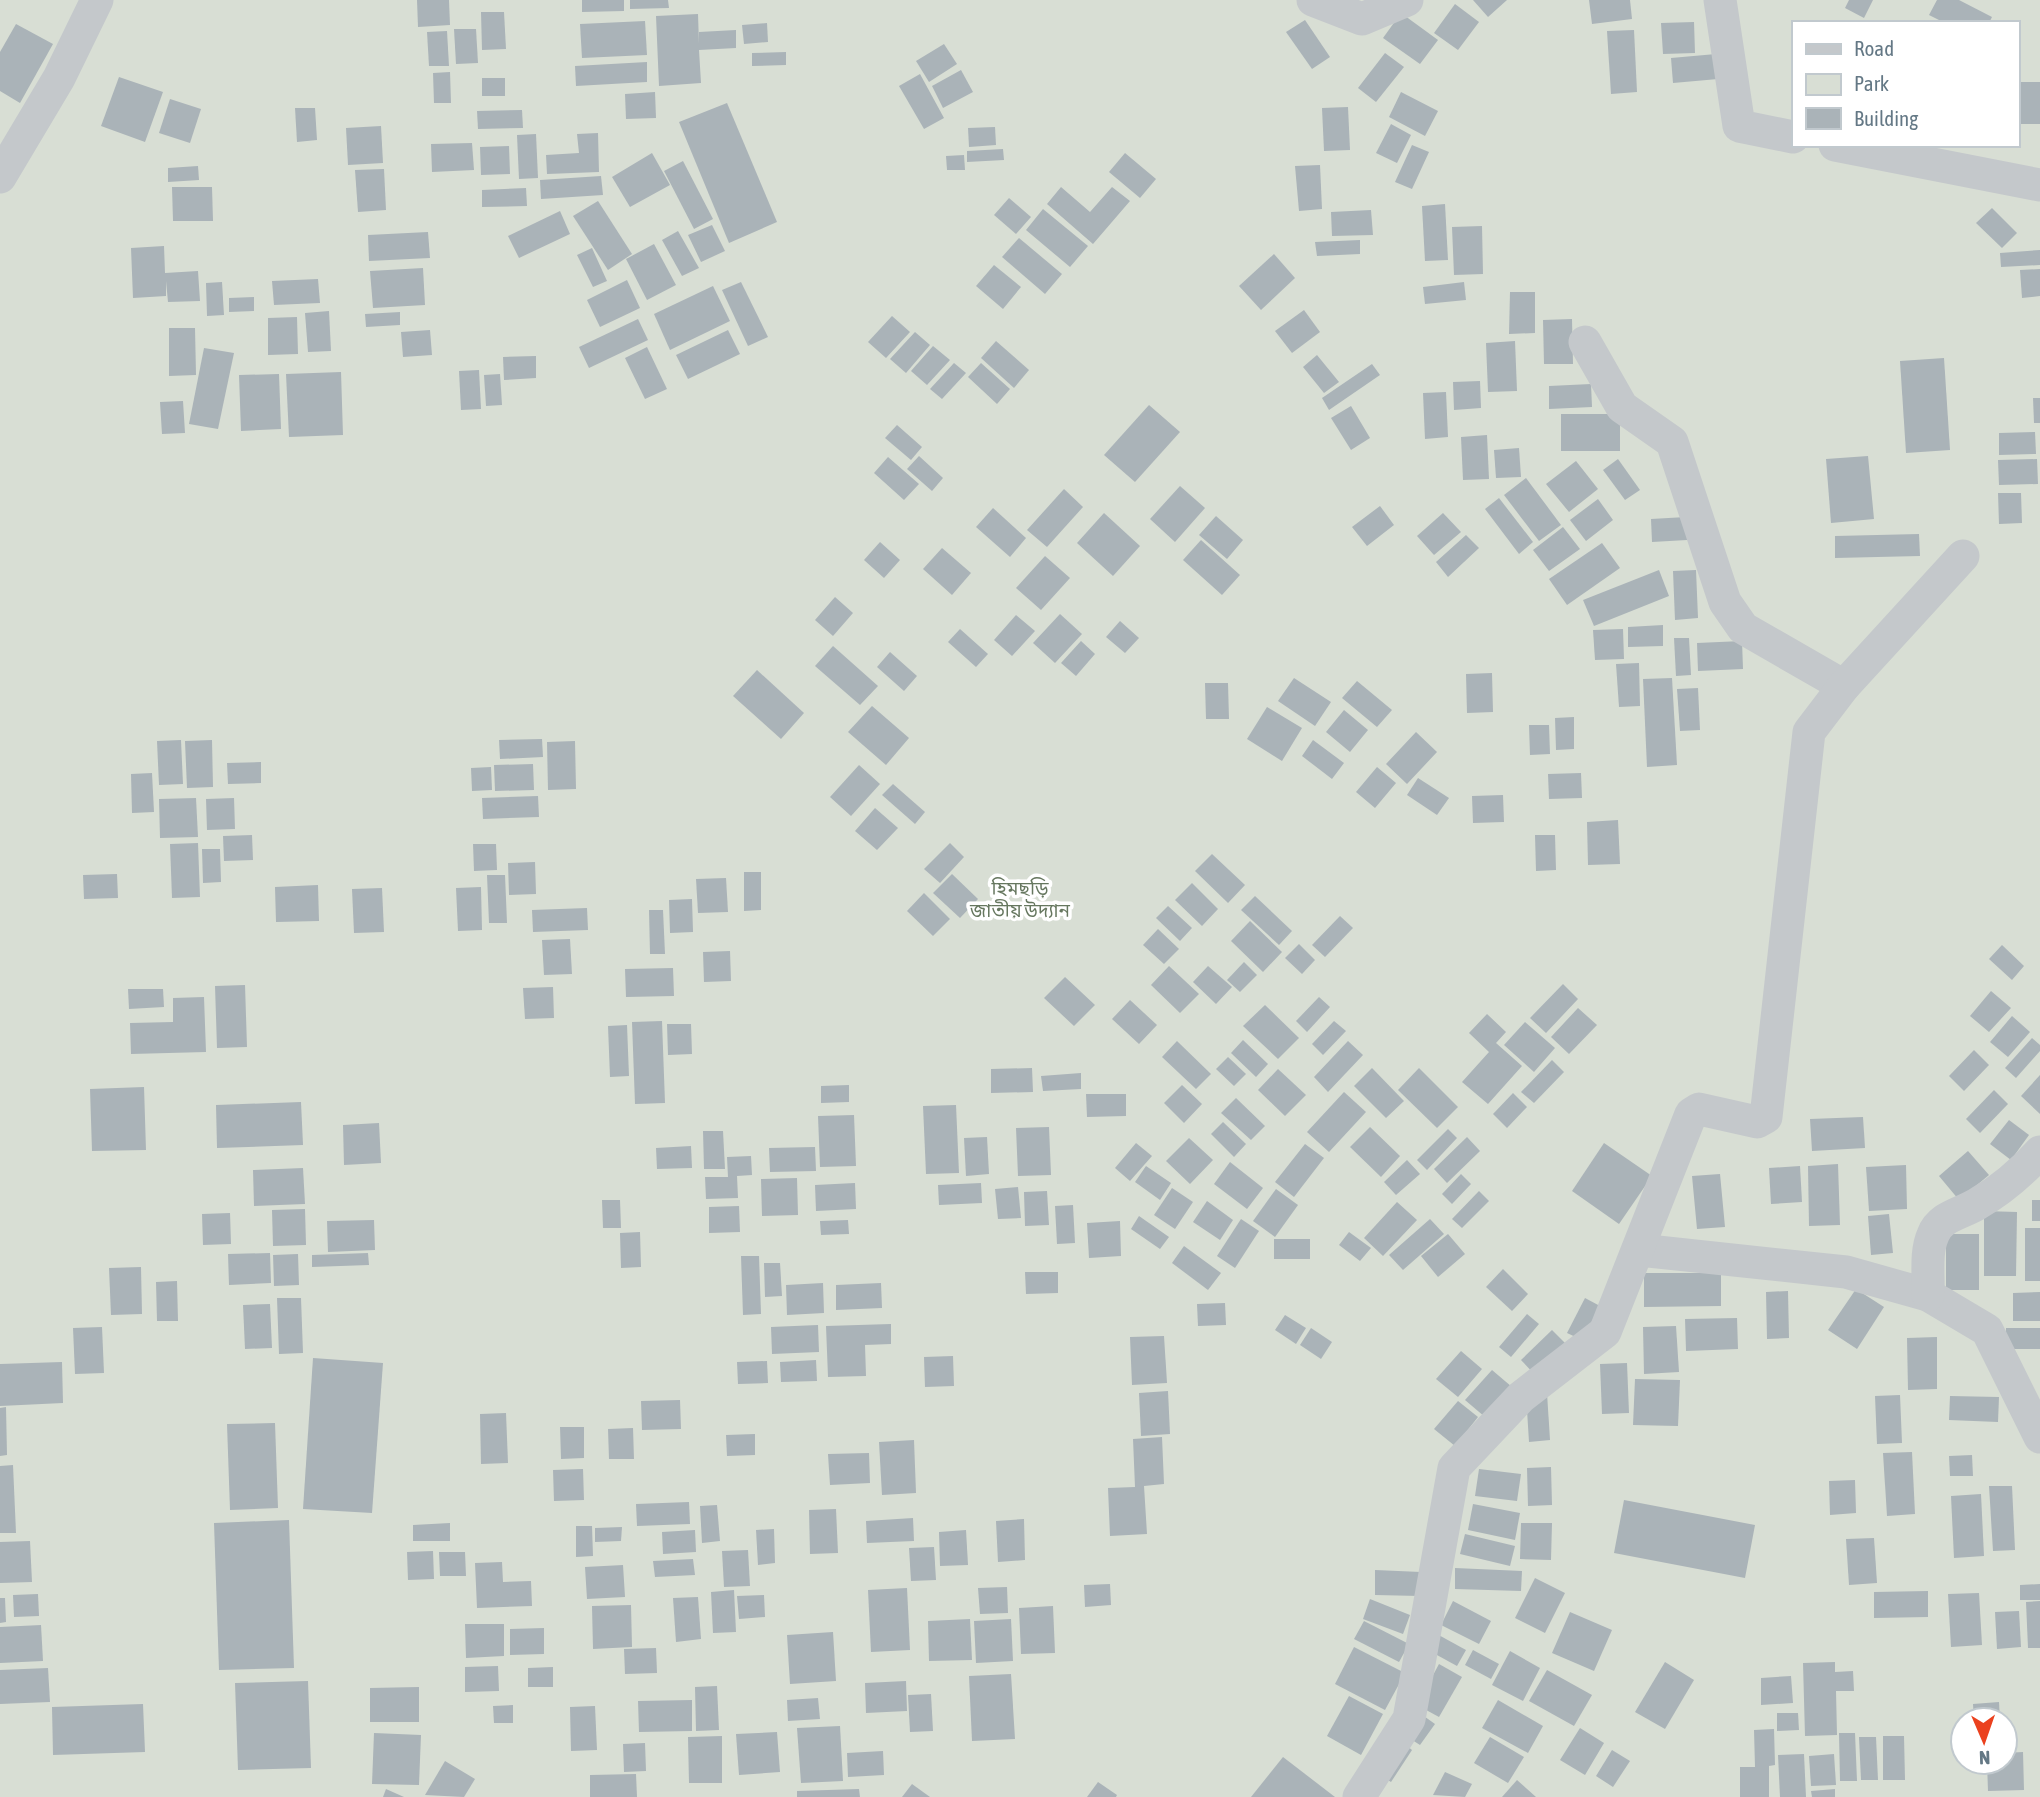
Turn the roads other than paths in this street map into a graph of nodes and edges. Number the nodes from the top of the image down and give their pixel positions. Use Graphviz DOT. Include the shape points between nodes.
graph roads {
  1 [pos="97,0"];
  2 [pos="1313,0"];
  3 [pos="1407,0"];
  4 [pos="1720,0"];
  5 [pos="1792,137"];
  6 [pos="1845,147"];
  7 [pos="0,177"];
  8 [pos="2040,185"];
  9 [pos="1584,342"];
  10 [pos="1963,556"];
  11 [pos="1844,686"];
  12 [pos="2040,1152"];
  13 [pos="1639,1250"];
  14 [pos="1928,1295"];
  15 [pos="2040,1437"];
  16 [pos="1359,1797"];
  1 -- 7 [label="street" via="59,78"];
  2 -- 3 [label="street" via="1362,19"];
  4 -- 5 [label="street" via="1740,126"];
  6 -- 8 [label="street"];
  9 -- 11 [label="street" via="1622,407 1672,442 1725,602 1743,628"];
  10 -- 11 [label="street"];
  11 -- 13 [label="street" via="1809,732 1766,1117 1757,1122 1699,1109 1691,1114"];
  12 -- 14 [label="street" via="2022,1172 1988,1196 1942,1220 1929,1250"];
  13 -- 14 [label="street" via="1846,1272"];
  13 -- 16 [label="street" via="1605,1332 1521,1396 1454,1468 1409,1719"];
  14 -- 15 [label="street" via="1987,1329"];
}
